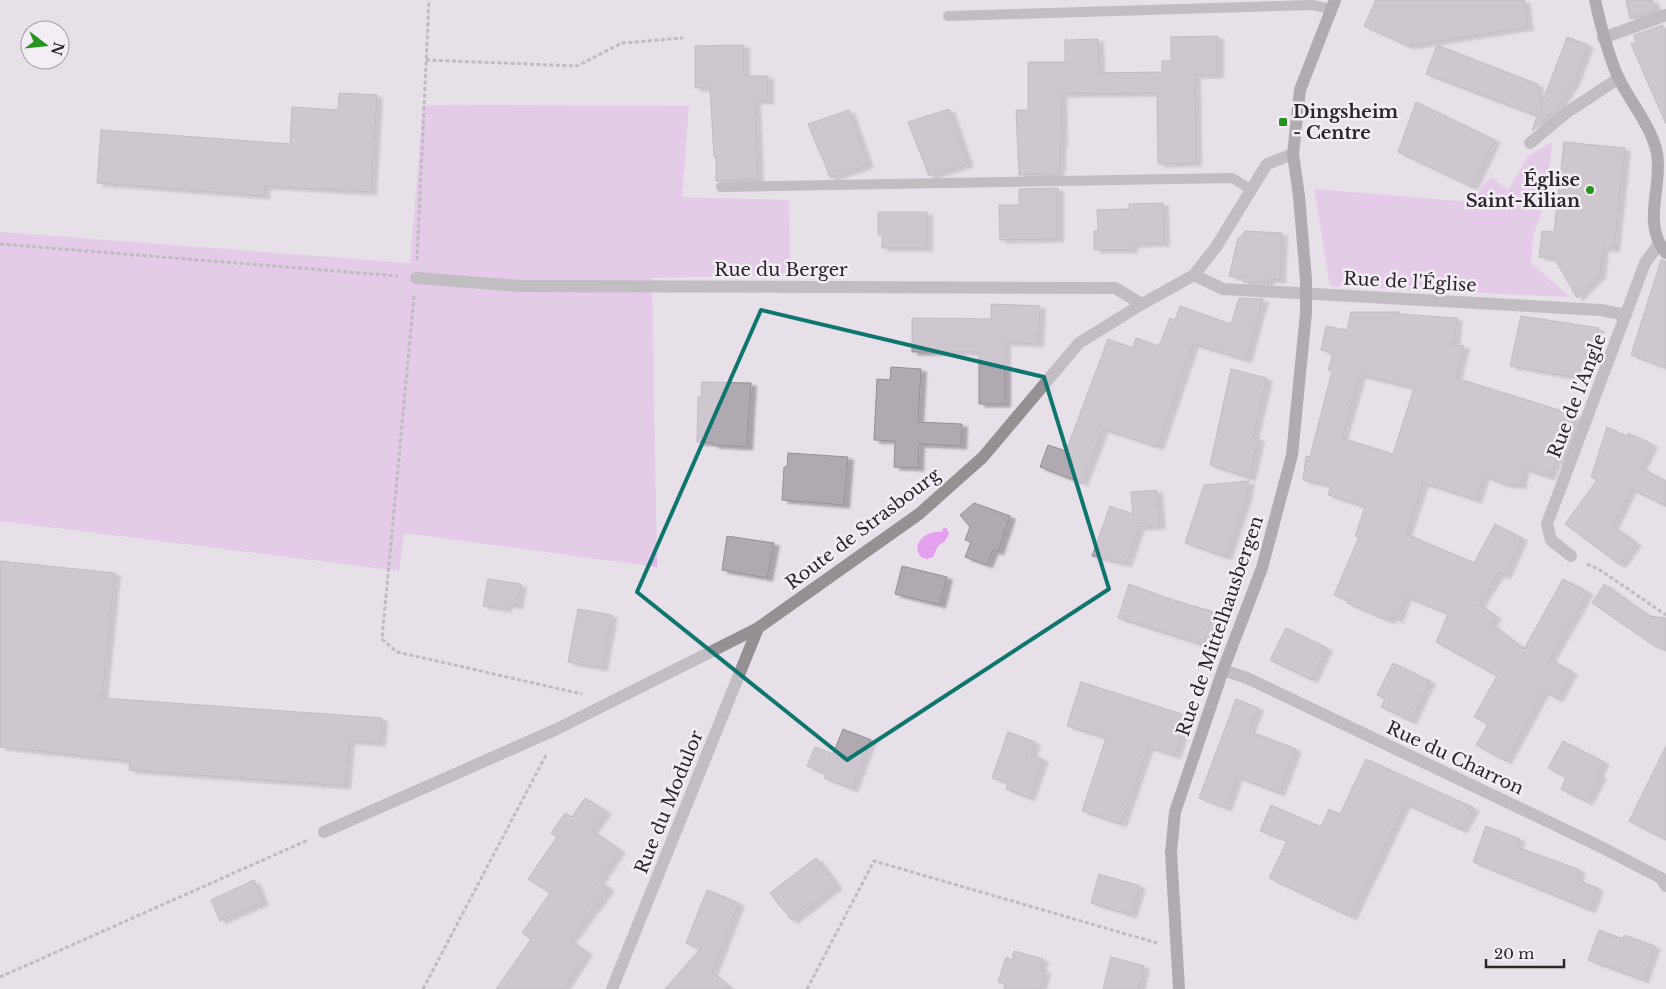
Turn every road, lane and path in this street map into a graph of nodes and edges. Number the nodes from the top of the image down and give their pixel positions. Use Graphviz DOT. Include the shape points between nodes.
graph roads {
  1 [pos="429,0"];
  2 [pos="1595,0"];
  3 [pos="1333,5"];
  4 [pos="1666,15"];
  5 [pos="948,16"];
  6 [pos="683,38"];
  7 [pos="1603,38"];
  8 [pos="426,60"];
  9 [pos="1618,78"];
  10 [pos="1530,143"];
  11 [pos="1292,154"];
  12 [pos="721,188"];
  13 [pos="1252,190"];
  14 [pos="0,244"];
  15 [pos="1662,249"];
  16 [pos="1194,275"];
  17 [pos="416,278"];
  18 [pos="1306,294"];
  19 [pos="1142,304"];
  20 [pos="1626,315"];
  21 [pos="1571,556"];
  22 [pos="1666,615"];
  23 [pos="758,628"];
  24 [pos="1222,670"];
  25 [pos="612,701"];
  26 [pos="557,729"];
  27 [pos="324,832"];
  28 [pos="1666,886"];
  29 [pos="1177,949"];
  30 [pos="0,977"];
  31 [pos="423,989"];
  32 [pos="612,989"];
  33 [pos="807,989"];
  34 [pos="1179,989"];
  1 -- 8 [label="path"];
  2 -- 7 [label="street"];
  3 -- 5 [label="lane"];
  3 -- 11 [label="street" via="1300,90"];
  4 -- 7 [label="street"];
  6 -- 8 [label="path" via="622,42 577,66"];
  7 -- 9 [label="street"];
  8 -- 17 [label="path"];
  9 -- 10 [label="street" via="1566,113"];
  9 -- 15 [label="street" via="1649,132 1656,152 1654,233"];
  11 -- 13 [label="street, Route de Strasbourg" via="1267,164"];
  11 -- 18 [label="street, Rue de Mittelhausbergen" via="1299,196"];
  12 -- 13 [label="lane" via="1232,178"];
  13 -- 16 [label="street, Route de Strasbourg"];
  14 -- 17 [label="path"];
  15 -- 20 [label="street, Rue de l'Angle" via="1645,264"];
  16 -- 18 [label="street, Rue de l'Église" via="1223,289"];
  16 -- 19 [label="street, Route de Strasbourg"];
  17 -- 19 [label="street, Rue du Berger" via="520,286 1115,288"];
  17 -- 25 [label="path" via="382,639 397,652"];
  18 -- 20 [label="street, Rue de l'Église" via="1601,310"];
  18 -- 24 [label="street, Rue de Mittelhausbergen" via="1292,455 1262,568"];
  19 -- 23 [label="street, Route de Strasbourg" via="1080,342 983,457 919,514"];
  20 -- 21 [label="street, Rue de l'Angle" via="1547,524 1551,540"];
  21 -- 22 [label="path" via="1600,570"];
  23 -- 25 [label="street, Route de Strasbourg"];
  23 -- 32 [label="street, Rue du Modulor"];
  24 -- 28 [label="street, Rue du Charron" via="1247,678 1597,845 1661,878"];
  24 -- 29 [label="street, Rue de Mittelhausbergen" via="1175,812 1171,852"];
  25 -- 26 [label="street, Route de Strasbourg"];
  26 -- 27 [label="street, Route de Strasbourg"];
  26 -- 31 [label="path" via="543,764"];
  27 -- 30 [label="path"];
  29 -- 33 [label="path" via="874,861"];
  29 -- 34 [label="street, Rue de Mittelhausbergen"];
}
